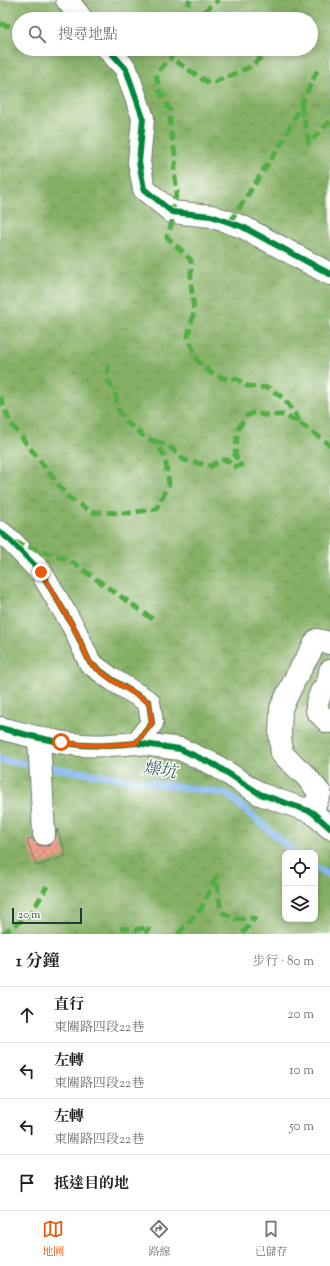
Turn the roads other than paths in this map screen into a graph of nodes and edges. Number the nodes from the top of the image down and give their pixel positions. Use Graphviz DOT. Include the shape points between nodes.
graph roads {
  1 [pos="67,0"];
  2 [pos="76,12"];
  3 [pos="114,56"];
  4 [pos="330,274"];
  5 [pos="0,532"];
  6 [pos="325,636"];
  7 [pos="330,671"];
  8 [pos="330,722"];
  9 [pos="0,728"];
  10 [pos="39,738"];
  11 [pos="136,743"];
  12 [pos="312,812"];
  13 [pos="330,828"];
  14 [pos="44,834"];
  1 -- 2 [label="street"];
  3 -- 4 [label="street" via="126,69 143,118 139,162 144,189 172,212 211,216 243,227"];
  5 -- 11 [label="street" via="41,572 74,628 90,663 112,680 149,702 152,723"];
  6 -- 12 [label="street" via="296,677 281,708 282,754 320,793"];
  7 -- 8 [label="street" via="328,683 320,692 317,703 317,711"];
  9 -- 10 [label="street"];
  10 -- 11 [label="street" via="72,744 106,746"];
  10 -- 14 [label="street"];
  11 -- 12 [label="street" via="180,749 215,765 260,794"];
  12 -- 13 [label="street"];
}
